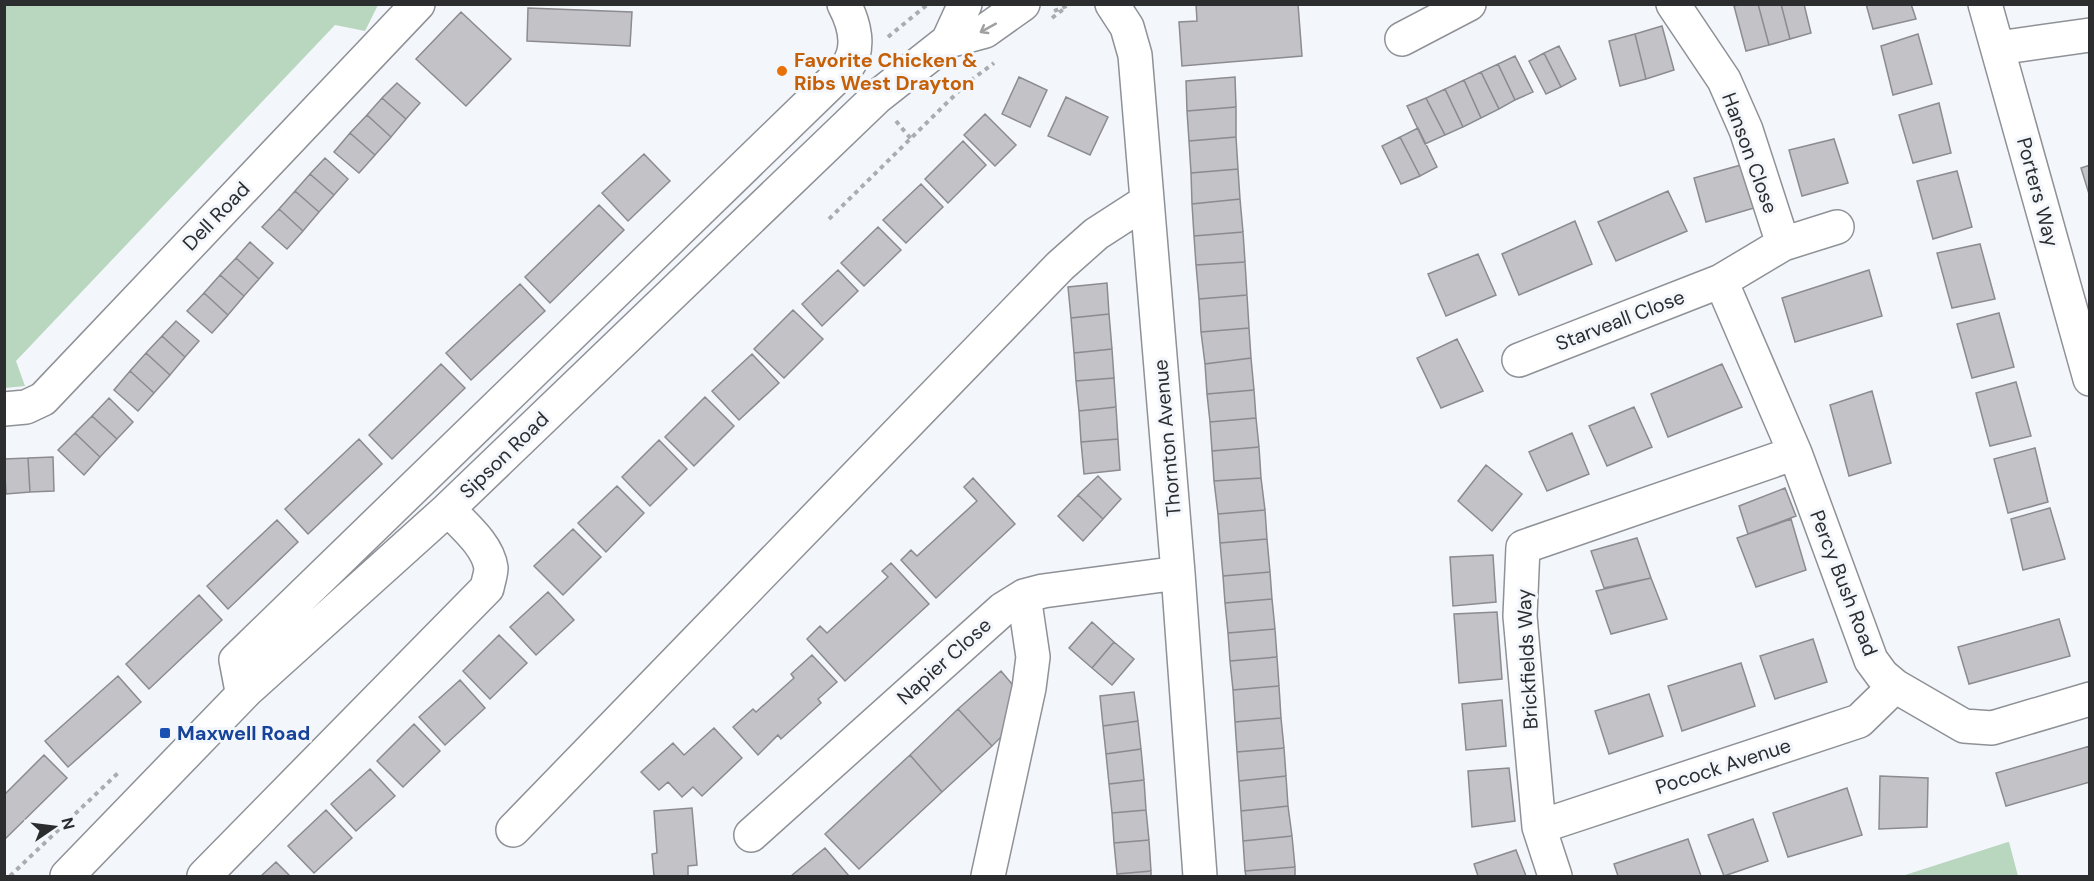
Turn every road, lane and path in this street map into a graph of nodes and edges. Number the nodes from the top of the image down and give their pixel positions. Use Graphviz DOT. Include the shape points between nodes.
graph roads {
  1 [pos="418,4"];
  2 [pos="844,4"];
  3 [pos="928,4"];
  4 [pos="965,4"];
  5 [pos="1112,4"];
  6 [pos="1468,4"];
  7 [pos="1673,4"];
  8 [pos="1985,4"];
  9 [pos="1070,5"];
  10 [pos="1037,12"];
  11 [pos="2090,35"];
  12 [pos="1402,39"];
  13 [pos="948,41"];
  14 [pos="1998,48"];
  15 [pos="852,60"];
  16 [pos="995,63"];
  17 [pos="892,116"];
  18 [pos="911,139"];
  19 [pos="1147,201"];
  20 [pos="829,219"];
  21 [pos="1837,227"];
  22 [pos="1783,244"];
  23 [pos="1721,281"];
  24 [pos="1519,360"];
  25 [pos="2090,379"];
  26 [pos="4,409"];
  27 [pos="1795,453"];
  28 [pos="458,519"];
  29 [pos="1178,573"];
  30 [pos="1024,596"];
  31 [pos="1895,686"];
  32 [pos="246,691"];
  33 [pos="2090,699"];
  34 [pos="1539,827"];
  35 [pos="513,830"];
  36 [pos="751,835"];
  37 [pos="67,876"];
  38 [pos="204,876"];
  39 [pos="988,876"];
  40 [pos="1200,876"];
  41 [pos="1555,876"];
  1 -- 26 [label="street, Dell Road" via="43,399 26,407"];
  2 -- 15 [label="street" via="852,18 855,38"];
  3 -- 15 [label="path" via="890,36"];
  4 -- 13 [label="street, Sipson Road"];
  5 -- 19 [label="street, Thornton Avenue" via="1126,27 1135,56"];
  6 -- 12 [label="street"];
  7 -- 22 [label="street, Hanson Close" via="1724,80 1746,130"];
  8 -- 14 [label="street, Porters Way"];
  9 -- 10 [label="path"];
  10 -- 13 [label="street, Sipson Road, one-way"];
  11 -- 14 [label="street"];
  13 -- 28 [label="street, Sipson Road" via="877,97"];
  14 -- 25 [label="street, Porters Way"];
  15 -- 32 [label="street" via="236,660 241,686"];
  16 -- 18 [label="path" via="966,84"];
  17 -- 18 [label="path"];
  18 -- 20 [label="path"];
  19 -- 29 [label="street, Thornton Avenue"];
  19 -- 35 [label="street" via="1096,234 1060,266"];
  21 -- 22 [label="street, Starveall Close"];
  22 -- 23 [label="street, Starveall Close"];
  23 -- 24 [label="street, Starveall Close"];
  23 -- 27 [label="street, Percy Bush Road"];
  27 -- 31 [label="street, Percy Bush Road" via="1871,660"];
  27 -- 34 [label="street, Brickfields Way" via="1523,547 1521,615"];
  28 -- 32 [label="street, Sipson Road"];
  28 -- 38 [label="street" via="486,554 491,570 487,588"];
  29 -- 30 [label="street, Napier Close"];
  29 -- 40 [label="street, Thornton Avenue"];
  30 -- 36 [label="street, Napier Close" via="1003,609"];
  30 -- 39 [label="street" via="1033,657"];
  31 -- 33 [label="street, Percy Bush Road" via="1964,726 1979,728 1992,728"];
  31 -- 34 [label="street, Pocock Avenue" via="1859,721"];
  32 -- 37 [label="street, Sipson Road"];
  34 -- 41 [label="street, Brickfields Way"];
}
